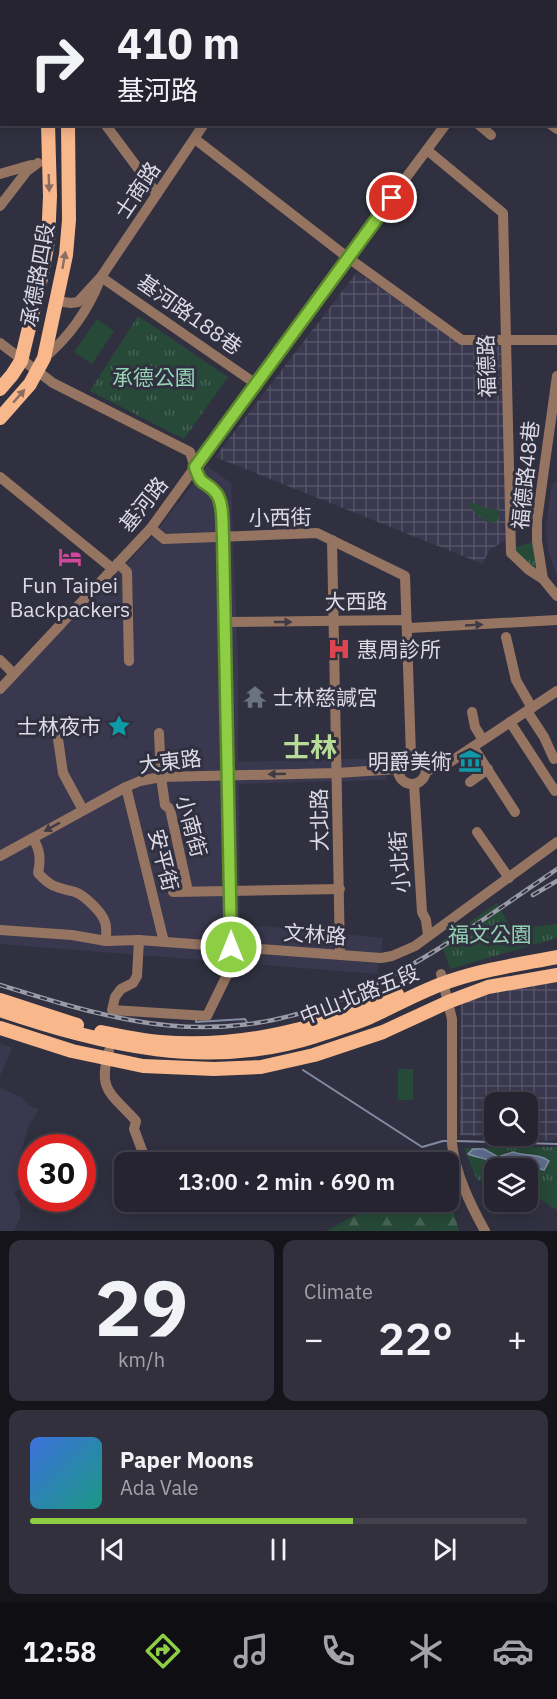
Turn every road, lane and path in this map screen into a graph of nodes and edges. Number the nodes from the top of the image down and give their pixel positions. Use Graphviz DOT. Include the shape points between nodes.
graph roads {
  1 [pos="48,126"];
  2 [pos="69,126"];
  3 [pos="107,126"];
  4 [pos="445,126"];
  5 [pos="480,126"];
  6 [pos="199,130"];
  7 [pos="491,135"];
  8 [pos="427,150"];
  9 [pos="43,160"];
  10 [pos="0,174"];
  11 [pos="158,194"];
  12 [pos="0,206"];
  13 [pos="347,257"];
  14 [pos="101,277"];
  15 [pos="56,301"];
  16 [pos="557,340"];
  17 [pos="505,341"];
  18 [pos="0,343"];
  19 [pos="44,358"];
  20 [pos="21,361"];
  21 [pos="37,373"];
  22 [pos="557,375"];
  23 [pos="256,384"];
  24 [pos="0,389"];
  25 [pos="0,418"];
  26 [pos="195,467"];
  27 [pos="0,477"];
  28 [pos="150,528"];
  29 [pos="223,537"];
  30 [pos="332,540"];
  31 [pos="115,566"];
  32 [pos="543,579"];
  33 [pos="557,596"];
  34 [pos="557,620"];
  35 [pos="333,621"];
  36 [pos="224,622"];
  37 [pos="406,624"];
  38 [pos="505,629"];
  39 [pos="0,660"];
  40 [pos="129,661"];
  41 [pos="14,674"];
  42 [pos="0,689"];
  43 [pos="557,691"];
  44 [pos="529,709"];
  45 [pos="472,712"];
  46 [pos="510,722"];
  47 [pos="57,732"];
  48 [pos="159,733"];
  49 [pos="478,743"];
  50 [pos="411,756"];
  51 [pos="554,759"];
  52 [pos="488,769"];
  53 [pos="398,770"];
  54 [pos="426,771"];
  55 [pos="337,773"];
  56 [pos="228,775"];
  57 [pos="161,777"];
  58 [pos="470,782"];
  59 [pos="414,784"];
  60 [pos="126,787"];
  61 [pos="555,791"];
  62 [pos="84,810"];
  63 [pos="515,812"];
  64 [pos="477,832"];
  65 [pos="33,838"];
  66 [pos="557,842"];
  67 [pos="0,856"];
  68 [pos="508,878"];
  69 [pos="340,889"];
  70 [pos="188,891"];
  71 [pos="230,891"];
  72 [pos="173,892"];
  73 [pos="0,930"];
  74 [pos="428,936"];
  75 [pos="139,940"];
  76 [pos="106,941"];
  77 [pos="164,942"];
  78 [pos="231,947"];
  79 [pos="557,948"];
  80 [pos="340,956"];
  81 [pos="557,957"];
  82 [pos="557,966"];
  83 [pos="557,975"];
  84 [pos="444,988"];
  85 [pos="0,1000"];
  86 [pos="0,1010"];
  87 [pos="0,1018"];
  88 [pos="0,1028"];
  89 [pos="257,1043"];
  90 [pos="107,1055"];
  91 [pos="143,1152"];
  92 [pos="485,1231"];
  1 -- 9 [label="main road, 承德路四段"];
  15 -- 2 [label="main road, 承德路四段, one-way" via="69,220"];
  3 -- 11 [label="street"];
  4 -- 8 [label="street, 基河路"];
  5 -- 7 [label="street"];
  6 -- 11 [label="street, 士商路"];
  6 -- 13 [label="street"];
  8 -- 13 [label="street, 基河路"];
  8 -- 17 [label="street, 福德路" via="503,213"];
  9 -- 10 [label="street"];
  9 -- 12 [label="street" via="27,171"];
  9 -- 20 [label="main road, 承德路四段, one-way" via="48,241"];
  11 -- 14 [label="street, 士商路"];
  13 -- 17 [label="street" via="462,340"];
  13 -- 23 [label="street, 基河路"];
  14 -- 15 [label="street, 士商路" via="78,302"];
  14 -- 19 [label="street, 士商路" via="93,298 60,345"];
  14 -- 23 [label="street, 基河路188巷"];
  15 -- 19 [label="main road, 承德路四段"];
  16 -- 17 [label="street"];
  17 -- 32 [label="street, 福德路" via="511,553"];
  18 -- 20 [label="street"];
  19 -- 21 [label="main road, 承德路四段"];
  20 -- 21 [label="street"];
  20 -- 24 [label="main road, 承德路四段"];
  25 -- 21 [label="main road, 承德路四段, one-way"];
  21 -- 26 [label="street" via="190,452"];
  22 -- 32 [label="street, 福德路48巷" via="537,520"];
  23 -- 26 [label="street, 基河路"];
  26 -- 28 [label="street, 基河路"];
  26 -- 29 [label="street" via="199,481 217,493"];
  27 -- 31 [label="street"];
  28 -- 29 [label="street, 小西街" via="164,539"];
  28 -- 31 [label="street, 基河路"];
  29 -- 30 [label="street, 小西街" via="317,533"];
  29 -- 36 [label="street"];
  30 -- 35 [label="street, 大北路"];
  30 -- 37 [label="street, 小西街" via="405,576"];
  31 -- 40 [label="street" via="127,572"];
  31 -- 41 [label="street, 基河路"];
  32 -- 33 [label="street, 福德路"];
  34 -- 38 [label="street, 大西路"];
  36 -- 35 [label="street, 大西路, one-way"];
  35 -- 37 [label="street, 大西路" via="403,620"];
  35 -- 55 [label="street, 大北路"];
  36 -- 56 [label="street"];
  37 -- 38 [label="street, 大西路, one-way" via="410,628"];
  37 -- 50 [label="street"];
  38 -- 44 [label="street" via="516,680"];
  39 -- 41 [label="street"];
  41 -- 42 [label="street, 基河路"];
  43 -- 44 [label="street"];
  44 -- 46 [label="street"];
  44 -- 51 [label="street"];
  45 -- 49 [label="street"];
  46 -- 49 [label="street"];
  46 -- 61 [label="street"];
  47 -- 62 [label="street" via="63,773"];
  48 -- 57 [label="street, 小南街"];
  49 -- 52 [label="street"];
  49 -- 54 [label="street" via="447,764"];
  50 -- 53 [label="street" via="401,762"];
  50 -- 54 [label="street" via="422,760"];
  52 -- 58 [label="street"];
  52 -- 63 [label="street"];
  53 -- 55 [label="street, 大東路"];
  53 -- 59 [label="street" via="403,780"];
  54 -- 59 [label="street" via="421,781"];
  55 -- 56 [label="street, 大東路, one-way"];
  55 -- 69 [label="street, 大北路"];
  56 -- 57 [label="street, 大東路"];
  56 -- 71 [label="street"];
  57 -- 60 [label="street, 大東路"];
  57 -- 70 [label="street, 小南街"];
  59 -- 74 [label="street, 小北街" via="422,912"];
  60 -- 62 [label="street, 大東路"];
  60 -- 77 [label="street, 安平街"];
  62 -- 65 [label="street, 大東路, one-way"];
  64 -- 68 [label="street"];
  65 -- 67 [label="street, 大東路"];
  65 -- 76 [label="street" via="39,848 38,873 47,883 77,893 97,910 105,921"];
  66 -- 68 [label="street, 文林路"];
  68 -- 74 [label="street, 文林路"];
  69 -- 71 [label="street"];
  69 -- 80 [label="street, 大北路"];
  70 -- 71 [label="street"];
  70 -- 72 [label="street"];
  71 -- 78 [label="street"];
  73 -- 76 [label="street, 文林路"];
  74 -- 80 [label="street, 文林路" via="392,956"];
  75 -- 76 [label="street, 文林路"];
  75 -- 77 [label="street, 文林路"];
  75 -- 78 [label="street" via="137,976 115,996 112,1010 207,1016 227,975"];
  77 -- 78 [label="street, 文林路"];
  78 -- 80 [label="street, 文林路"];
  79 -- 84 [label="main road, 中山北路五段" via="483,961"];
  81 -- 84 [label="main road, 中山北路五段" via="484,970"];
  82 -- 84 [label="main road, 中山北路五段"];
  83 -- 84 [label="main road, 中山北路五段" via="488,987"];
  84 -- 89 [label="main road, 中山北路五段" via="313,1037"];
  84 -- 90 [label="main road, 中山北路五段" via="383,1032 314,1055 261,1067 175,1069 142,1066"];
  84 -- 92 [label="street" via="452,1019 452,1141 456,1166"];
  85 -- 89 [label="main road, 中山北路五段" via="102,1032 160,1042"];
  86 -- 89 [label="main road, 中山北路五段" via="52,1028 126,1046 189,1053"];
  87 -- 90 [label="main road, 中山北路五段"];
  88 -- 90 [label="main road, 中山北路五段"];
  90 -- 91 [label="street" via="103,1082 136,1121 134,1129"];
}
